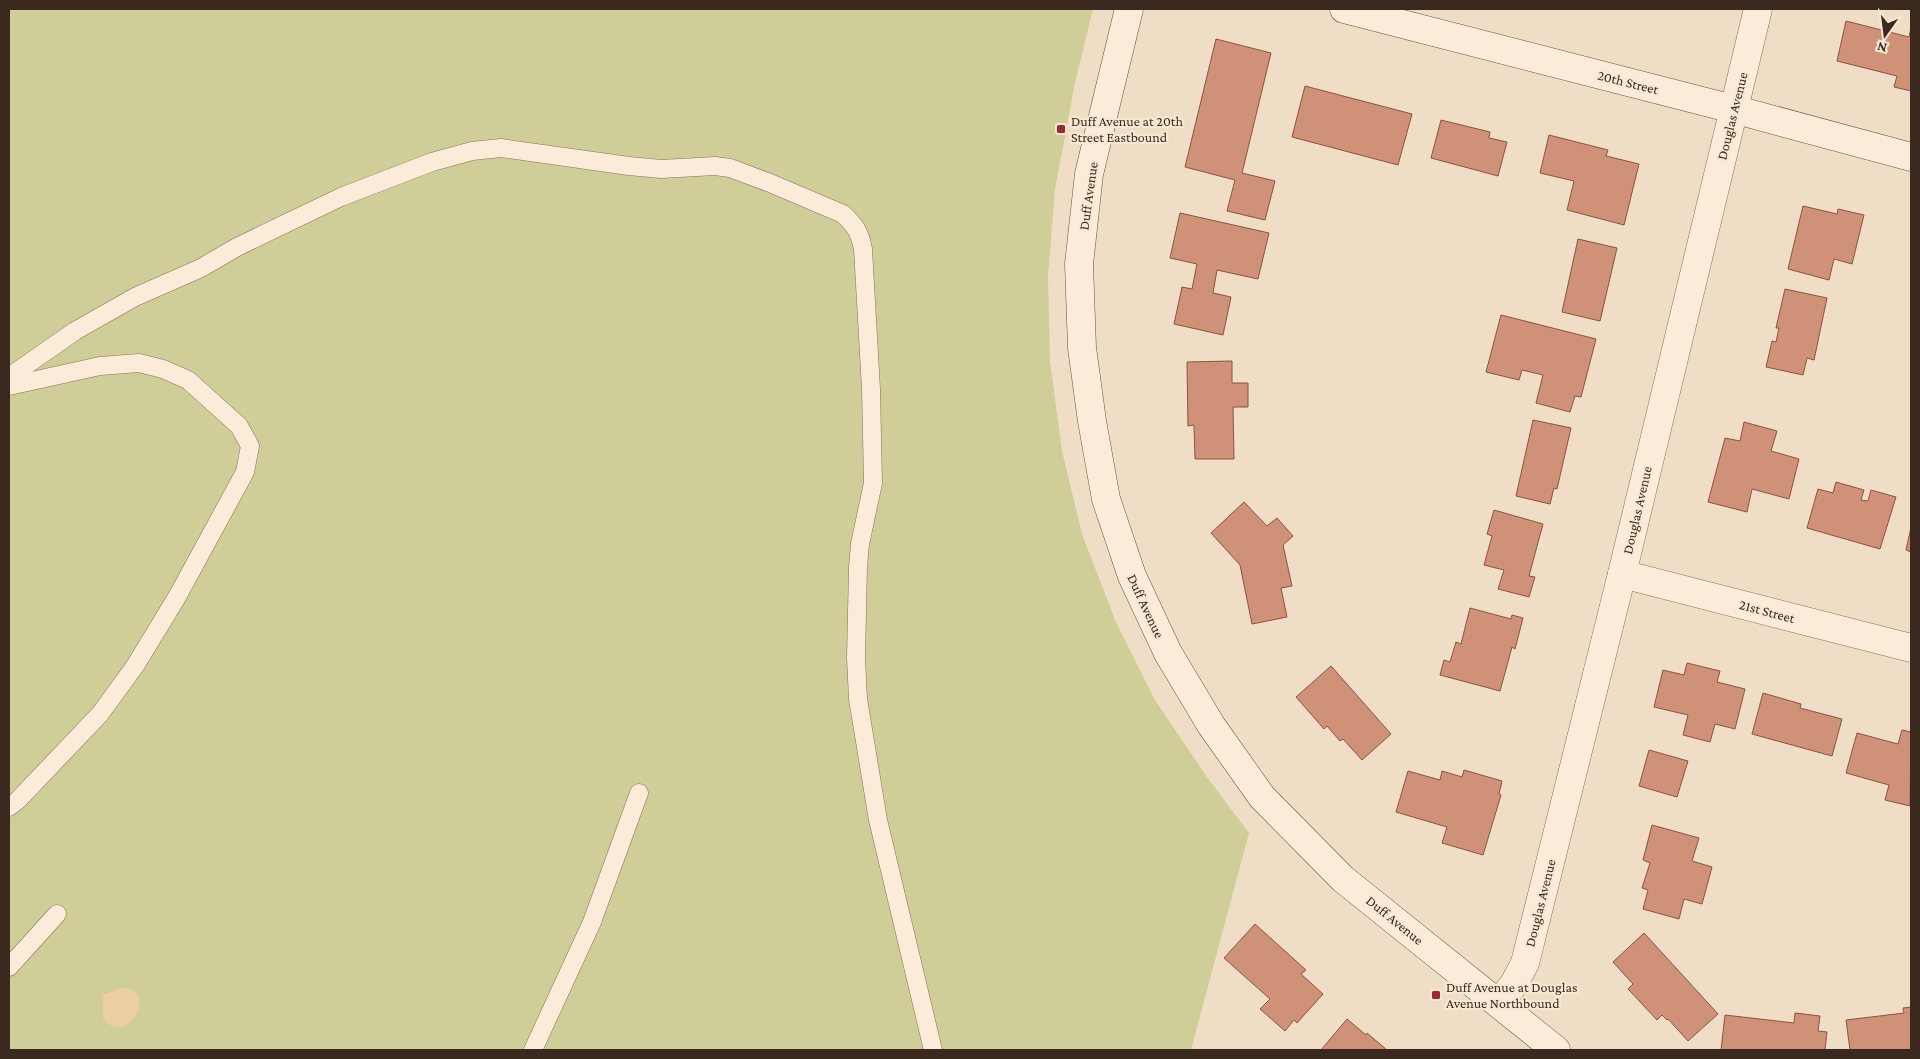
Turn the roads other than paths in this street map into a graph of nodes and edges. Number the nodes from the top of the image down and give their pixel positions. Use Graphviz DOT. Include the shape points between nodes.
graph roads {
  1 [pos="1129,9"];
  2 [pos="1344,9"];
  3 [pos="1758,9"];
  4 [pos="1733,109"];
  5 [pos="1911,157"];
  6 [pos="9,377"];
  7 [pos="9,386"];
  8 [pos="1622,574"];
  9 [pos="1911,648"];
  10 [pos="639,793"];
  11 [pos="9,807"];
  12 [pos="57,914"];
  13 [pos="9,967"];
  14 [pos="1499,1003"];
  15 [pos="533,1050"];
  16 [pos="934,1050"];
  17 [pos="1556,1050"];
  1 -- 14 [label="street, Duff Avenue" via="1089,174 1079,264 1082,348 1092,421 1106,499 1132,576 1168,653 1211,725 1262,797 1343,879"];
  2 -- 4 [label="street, 20th Street"];
  3 -- 4 [label="street, Douglas Avenue"];
  4 -- 5 [label="street, 20th Street"];
  4 -- 8 [label="street, Douglas Avenue"];
  6 -- 16 [label="lane" via="109,311 246,243 341,197 432,162 472,152 502,148 661,169 730,168 843,214 860,234 863,249 871,389 873,482 858,567 858,698 878,820"];
  7 -- 11 [label="lane" via="100,366 139,362 188,380 239,426 250,446 245,472 177,597 135,666 100,714"];
  8 -- 9 [label="street, 21st Street"];
  8 -- 14 [label="street, Douglas Avenue" via="1526,963"];
  10 -- 15 [label="lane" via="592,922"];
  12 -- 13 [label="lane"];
  14 -- 17 [label="street, Duff Avenue"];
}
